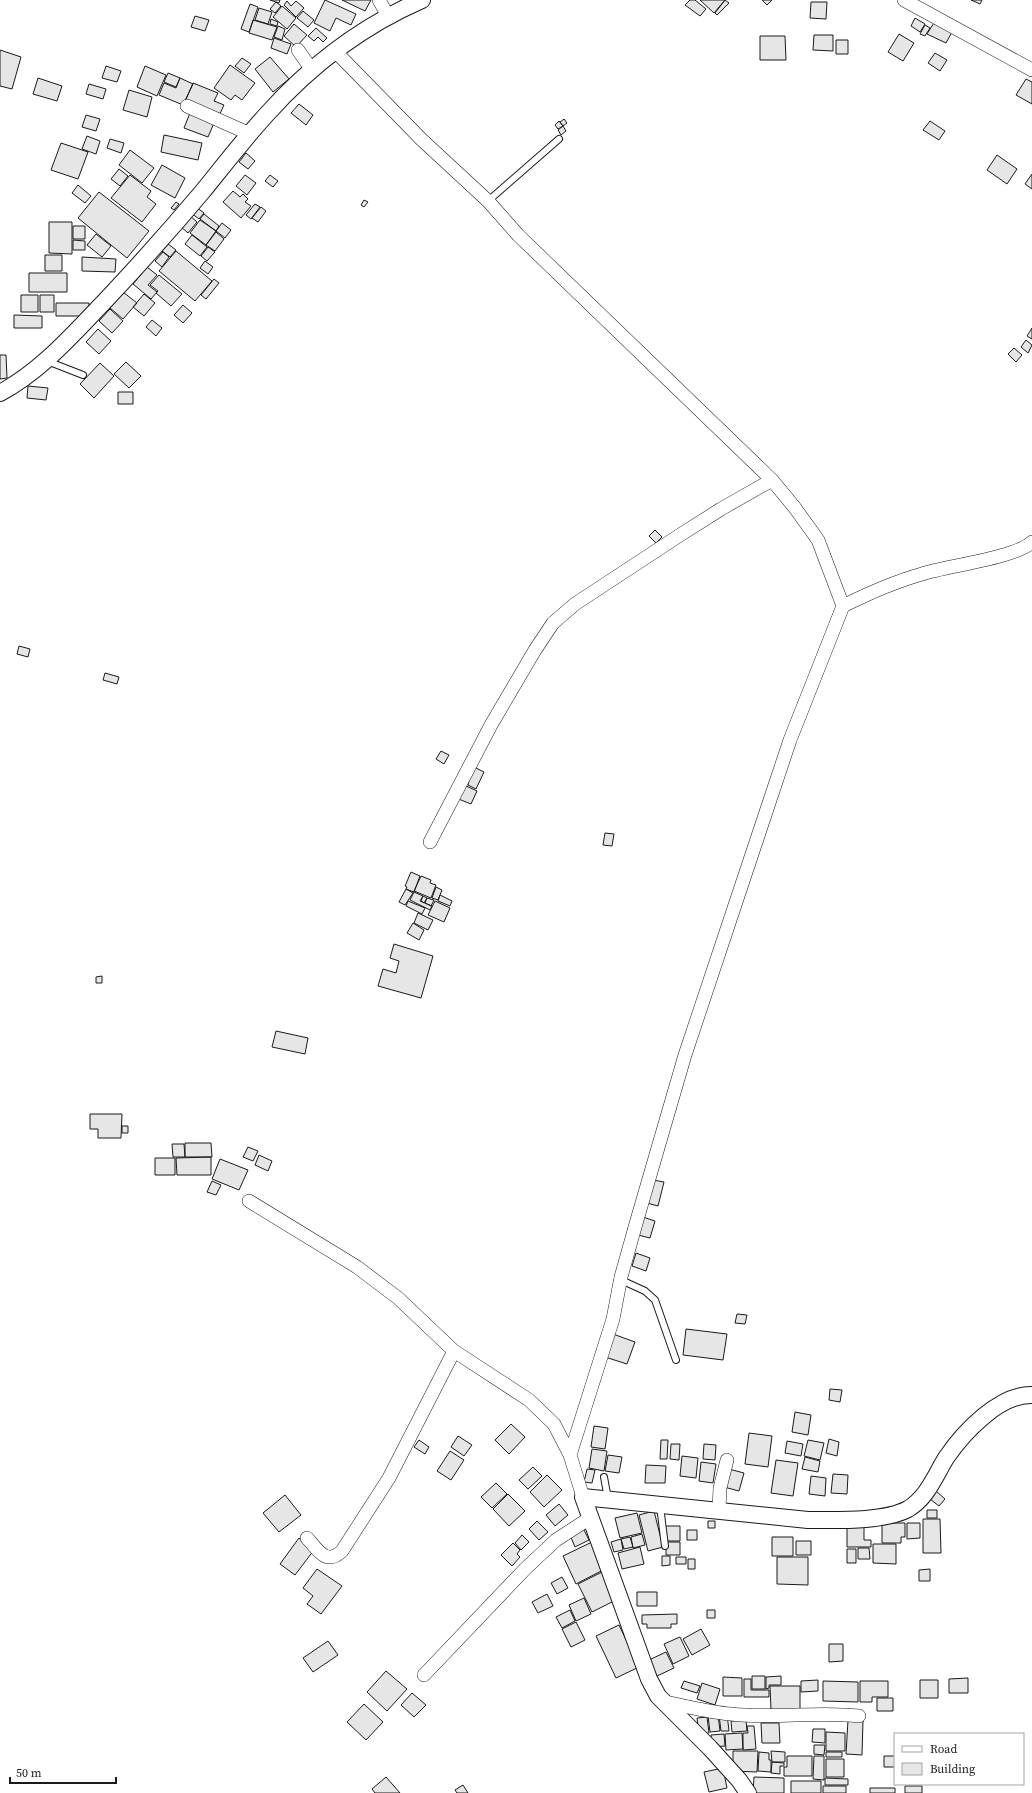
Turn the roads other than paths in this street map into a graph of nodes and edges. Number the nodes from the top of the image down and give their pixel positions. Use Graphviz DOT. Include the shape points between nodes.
graph roads {
  1 [pos="379,0"];
  2 [pos="422,0"];
  3 [pos="904,0"];
  4 [pos="388,16"];
  5 [pos="298,50"];
  6 [pos="335,51"];
  7 [pos="312,70"];
  8 [pos="1032,70"];
  9 [pos="187,106"];
  10 [pos="250,134"];
  11 [pos="559,139"];
  12 [pos="488,201"];
  13 [pos="46,360"];
  14 [pos="83,375"];
  15 [pos="0,393"];
  16 [pos="772,480"];
  17 [pos="1032,542"];
  18 [pos="843,606"];
  19 [pos="430,842"];
  20 [pos="249,1201"];
  21 [pos="621,1280"];
  22 [pos="454,1351"];
  23 [pos="676,1360"];
  24 [pos="1032,1395"];
  25 [pos="570,1455"];
  26 [pos="727,1460"];
  27 [pos="604,1477"];
  28 [pos="583,1497"];
  29 [pos="608,1499"];
  30 [pos="659,1504"];
  31 [pos="718,1509"];
  32 [pos="590,1518"];
  33 [pos="307,1538"];
  34 [pos="665,1546"];
  35 [pos="424,1675"];
  36 [pos="664,1702"];
  37 [pos="859,1716"];
  38 [pos="748,1793"];
  1 -- 4 [label="street"];
  2 -- 4 [label="street"];
  3 -- 8 [label="street"];
  4 -- 6 [label="street"];
  5 -- 7 [label="street"];
  6 -- 7 [label="street"];
  6 -- 12 [label="street" via="421,139"];
  7 -- 10 [label="street"];
  9 -- 10 [label="street"];
  10 -- 13 [label="street" via="143,260"];
  11 -- 12 [label="lane"];
  12 -- 16 [label="street" via="518,235"];
  13 -- 14 [label="lane"];
  13 -- 15 [label="street" via="31,374"];
  16 -- 18 [label="street" via="796,508 818,540"];
  16 -- 19 [label="street" via="721,509 575,604 554,623 491,725"];
  17 -- 18 [label="street" via="1021,549 923,574 880,588"];
  18 -- 21 [label="street" via="790,740 689,1040"];
  20 -- 22 [label="street" via="357,1267 398,1298"];
  21 -- 23 [label="lane" via="645,1291 655,1300"];
  21 -- 25 [label="street" via="613,1319"];
  22 -- 25 [label="street" via="530,1400 554,1424"];
  22 -- 33 [label="street" via="389,1478 342,1551 336,1557 329,1558"];
  24 -- 31 [label="street" via="1009,1400 972,1427 957,1442 922,1498 897,1514 844,1520 808,1520"];
  25 -- 28 [label="street"];
  26 -- 31 [label="street"];
  27 -- 29 [label="lane"];
  28 -- 29 [label="street"];
  28 -- 32 [label="street"];
  29 -- 30 [label="street"];
  30 -- 31 [label="street"];
  30 -- 34 [label="lane"];
  32 -- 35 [label="street" via="556,1540 525,1569"];
  32 -- 36 [label="street" via="650,1679 658,1696"];
  36 -- 37 [label="street" via="730,1714"];
  36 -- 38 [label="street" via="710,1748"];
}
